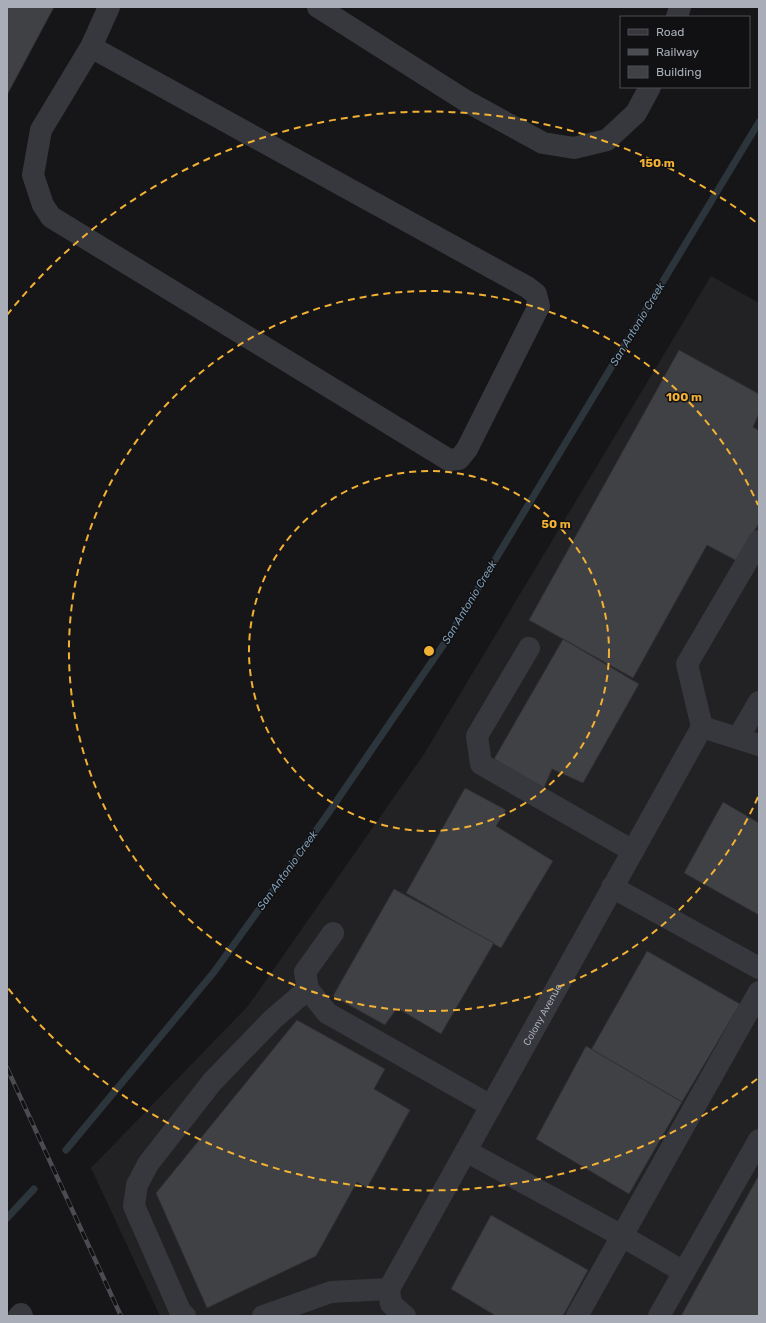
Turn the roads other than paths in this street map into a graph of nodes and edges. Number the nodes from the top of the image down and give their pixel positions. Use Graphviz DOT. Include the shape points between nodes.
graph roads {
  1 [pos="110,7"];
  2 [pos="318,7"];
  3 [pos="90,47"];
  4 [pos="649,88"];
  5 [pos="759,541"];
  6 [pos="529,648"];
  7 [pos="759,702"];
  8 [pos="702,726"];
  9 [pos="738,738"];
  10 [pos="759,745"];
  11 [pos="633,850"];
  12 [pos="612,888"];
  13 [pos="332,933"];
  14 [pos="759,968"];
  15 [pos="308,989"];
  16 [pos="759,992"];
  17 [pos="491,1106"];
  18 [pos="758,1146"];
  19 [pos="466,1151"];
  20 [pos="622,1236"];
  21 [pos="684,1272"];
  22 [pos="398,1308"];
  23 [pos="185,1316"];
  24 [pos="262,1316"];
  25 [pos="577,1316"];
  26 [pos="659,1316"];
  1 -- 3 [label="street"];
  2 -- 4 [label="street" via="466,101 543,143 574,148 607,140 636,113"];
  3 -- 3 [label="street" via="536,294 539,306 467,449 459,459 449,460 51,217 43,205 33,175 40,130"];
  5 -- 8 [label="street" via="687,664"];
  6 -- 11 [label="street" via="477,736 481,764"];
  7 -- 9 [label="street"];
  8 -- 9 [label="street"];
  8 -- 11 [label="street, Colony Avenue"];
  9 -- 10 [label="street"];
  11 -- 12 [label="street, Colony Avenue"];
  12 -- 14 [label="street"];
  12 -- 17 [label="street, Colony Avenue"];
  13 -- 15 [label="street" via="305,972"];
  15 -- 17 [label="street" via="327,1013"];
  15 -- 23 [label="street" via="273,1019 212,1082 148,1164 137,1184 134,1206 181,1313"];
  16 -- 20 [label="street"];
  17 -- 19 [label="street, Colony Avenue"];
  18 -- 21 [label="street"];
  19 -- 20 [label="street"];
  19 -- 22 [label="street, Colony Avenue"];
  20 -- 21 [label="street"];
  20 -- 25 [label="street"];
  21 -- 26 [label="street"];
  22 -- 24 [label="street" via="331,1292"];
}
